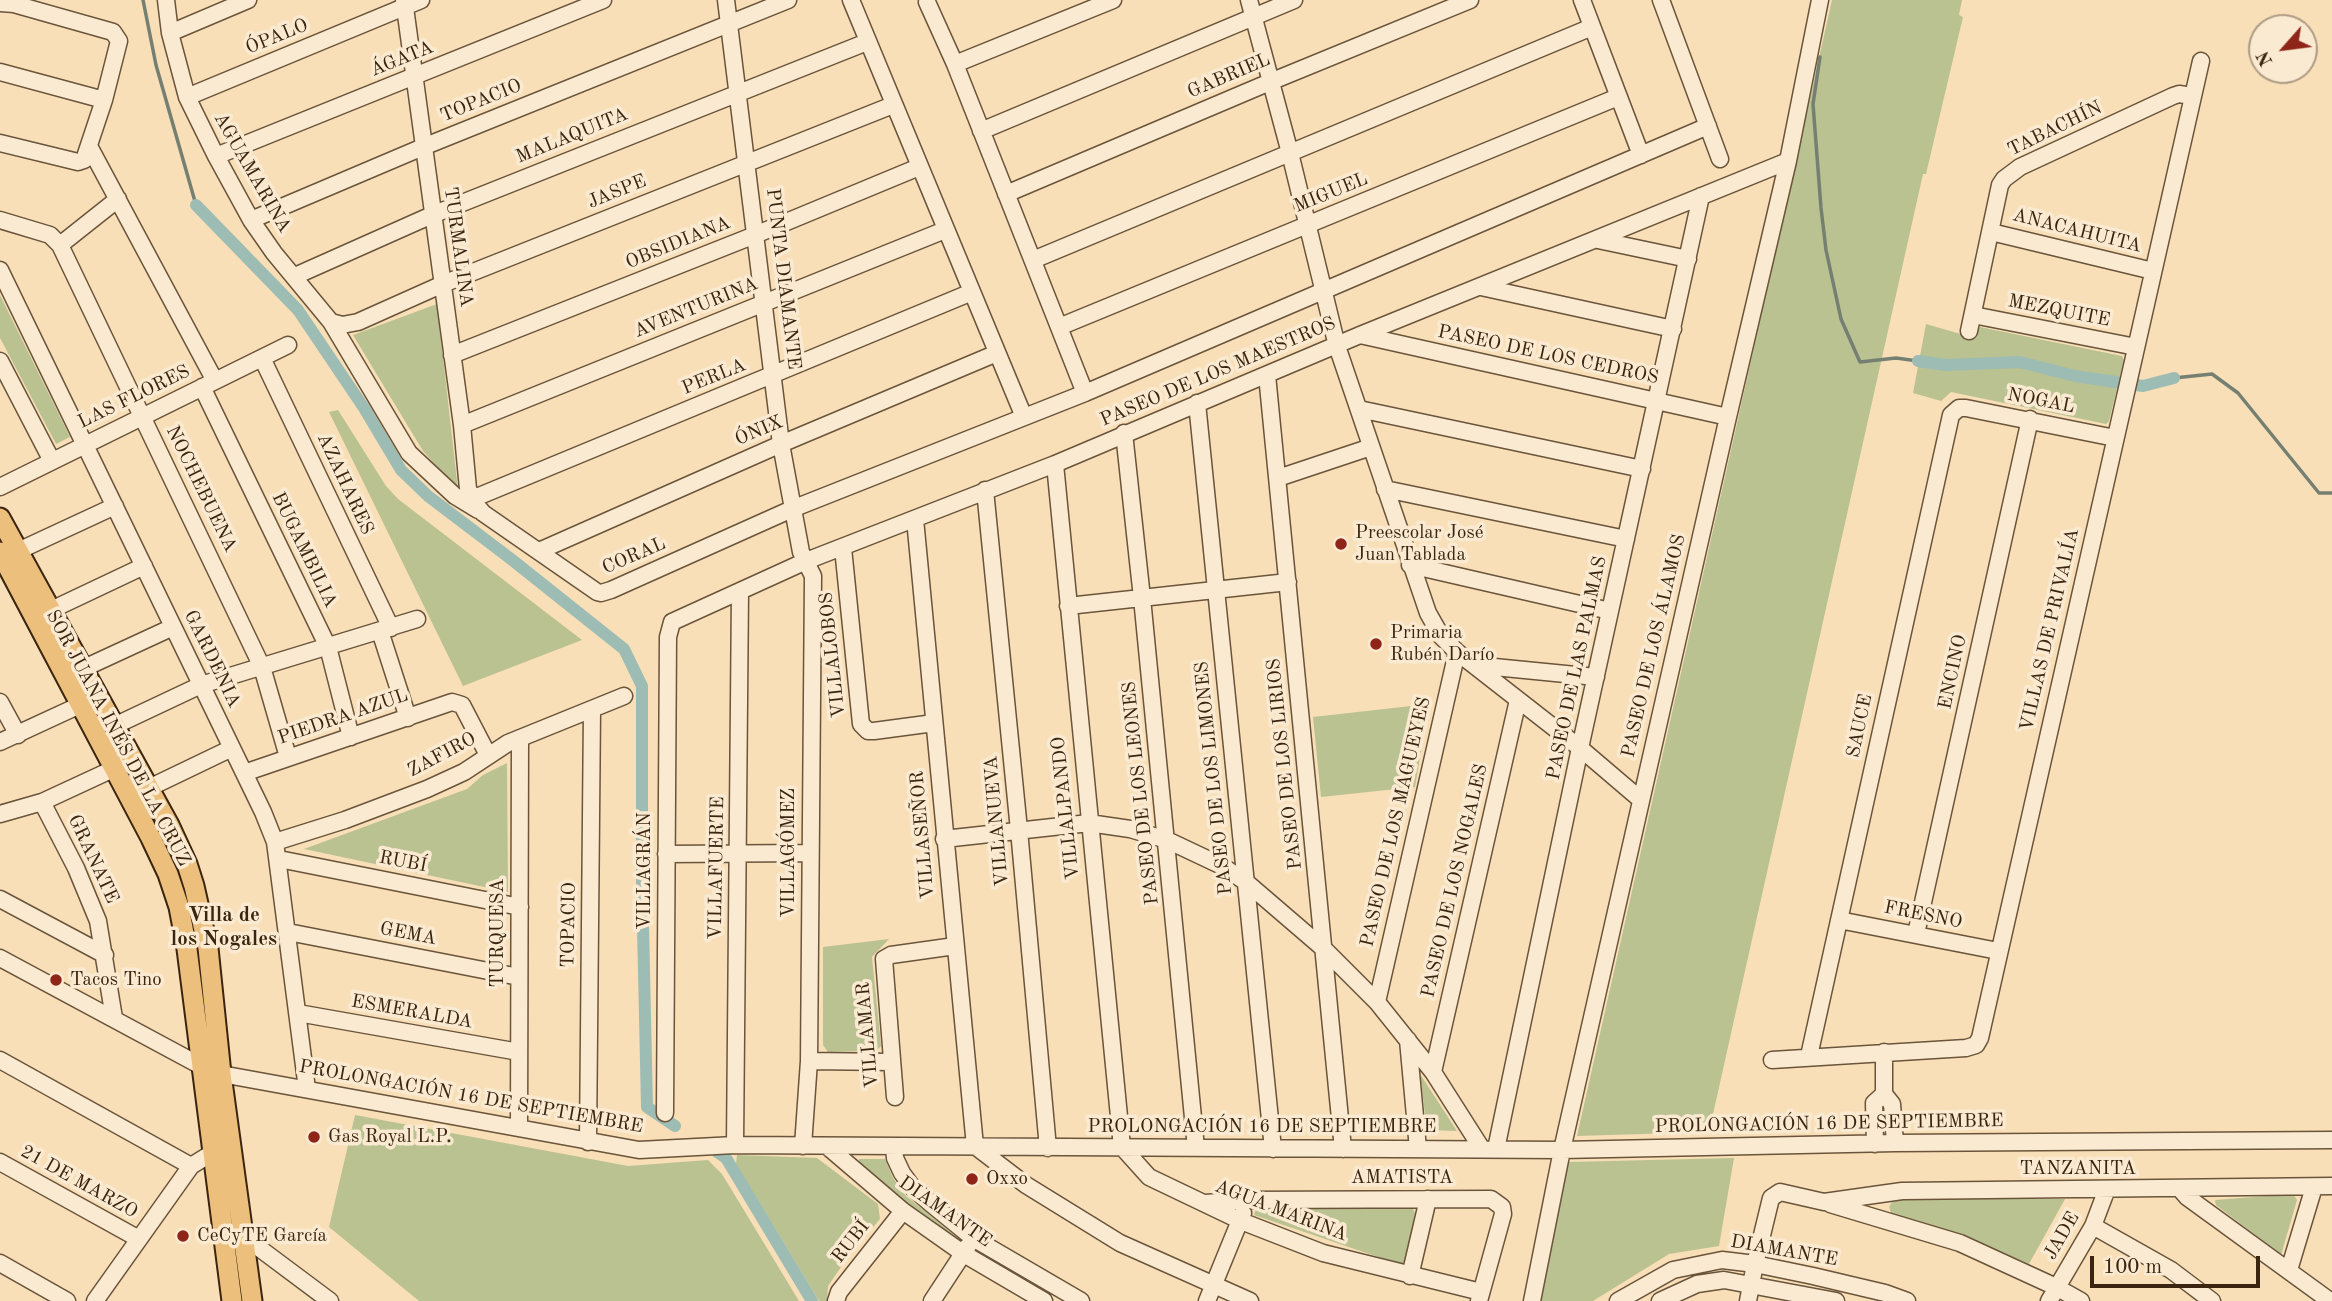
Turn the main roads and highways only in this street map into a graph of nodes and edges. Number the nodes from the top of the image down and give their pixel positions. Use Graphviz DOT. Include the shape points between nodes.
graph roads {
  1 [pos="0,518"];
  2 [pos="9,551"];
  3 [pos="222,1151"];
  4 [pos="232,1301"];
  5 [pos="252,1301"];
  1 -- 2 [label="main road, SOR JUANA INÉS DE LA CRUZ"];
  2 -- 3 [label="main road, SOR JUANA INÉS DE LA CRUZ" via="80,705 168,874 187,948 201,1066"];
  2 -- 3 [label="main road, SOR JUANA INÉS DE LA CRUZ" via="51,610 187,864 208,948 221,1074"];
  3 -- 4 [label="main road, SOR JUANA INÉS DE LA CRUZ"];
  3 -- 5 [label="main road, SOR JUANA INÉS DE LA CRUZ" via="243,1236"];
}
